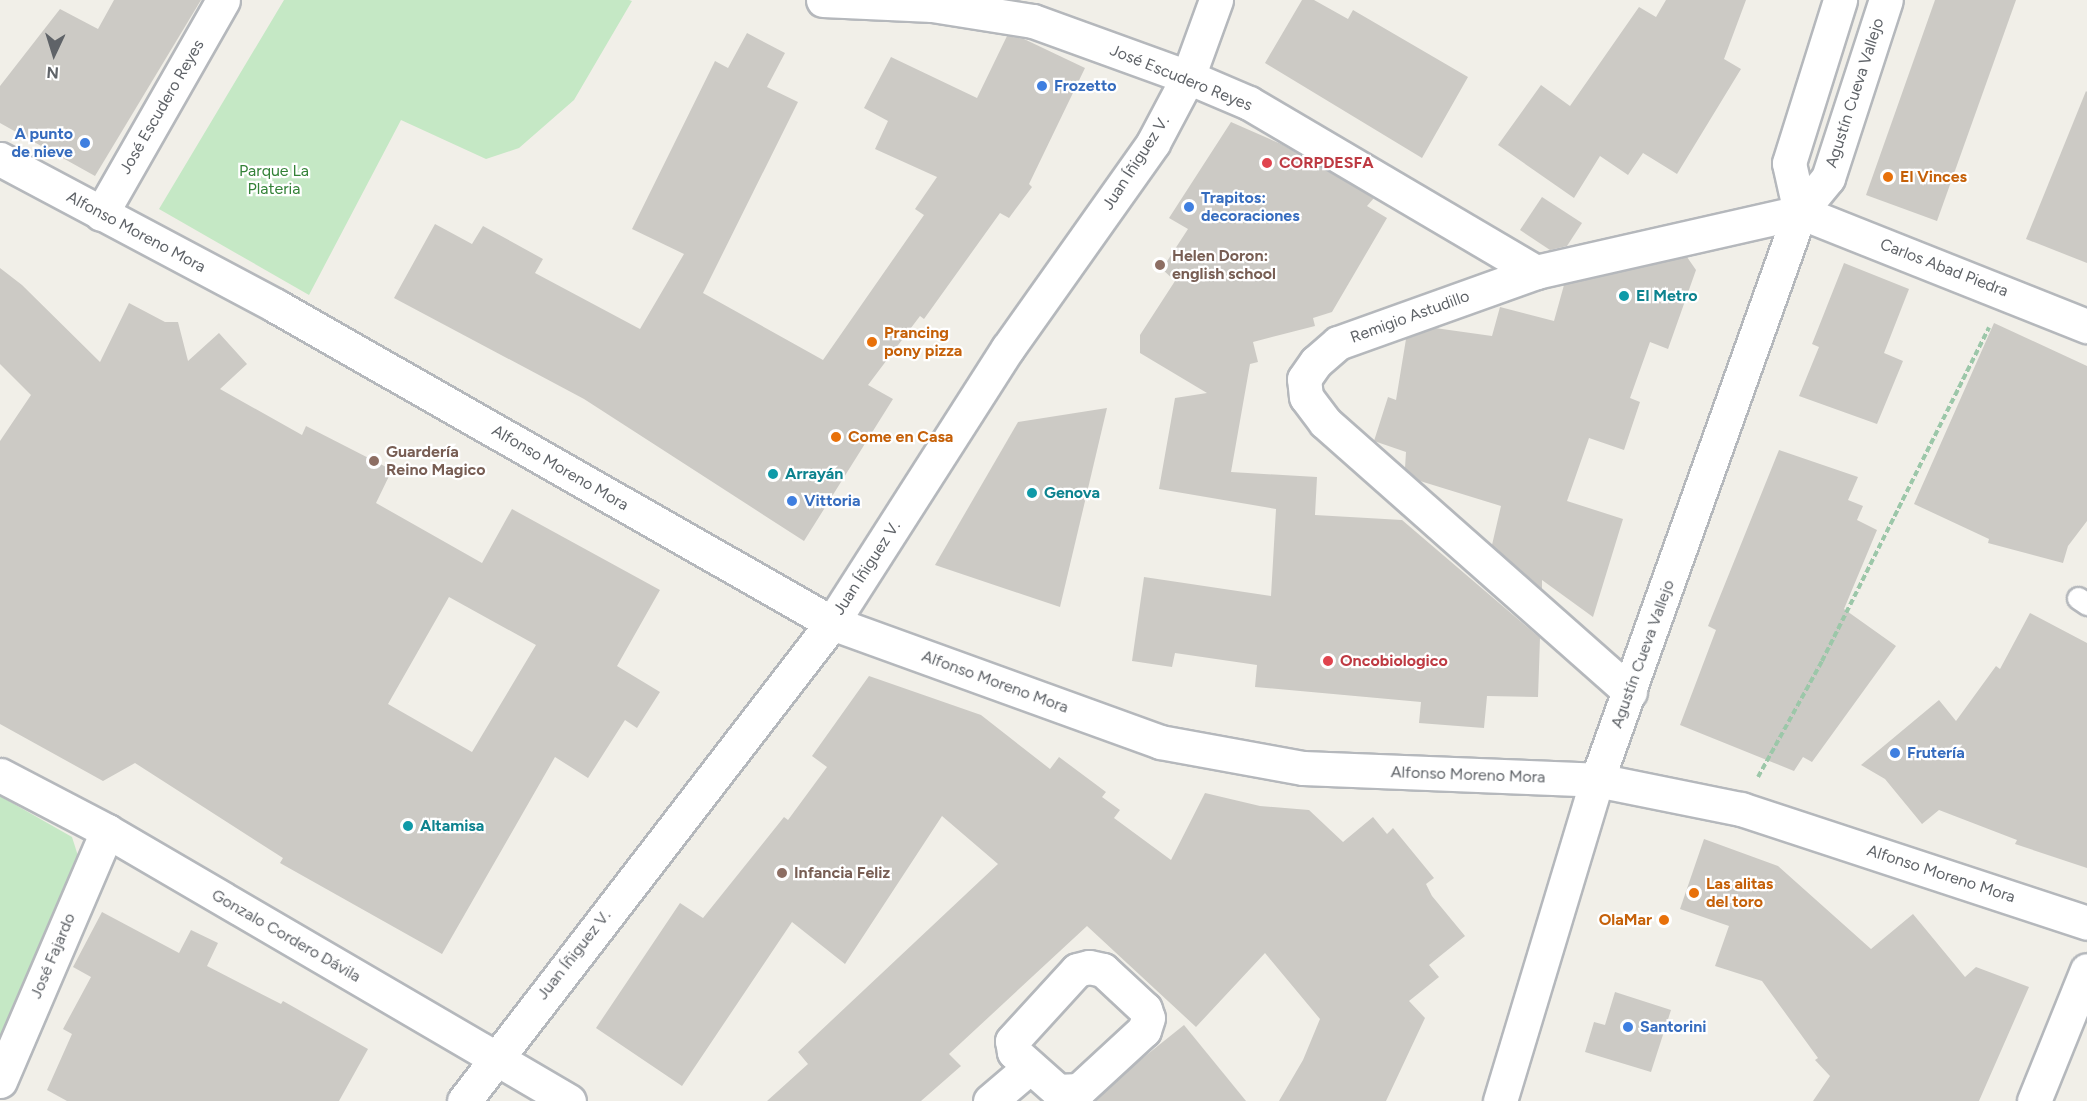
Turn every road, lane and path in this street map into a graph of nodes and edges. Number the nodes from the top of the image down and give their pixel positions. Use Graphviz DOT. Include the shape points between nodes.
graph roads {
  1 [pos="223,0"];
  2 [pos="823,0"];
  3 [pos="1216,0"];
  4 [pos="1840,0"];
  5 [pos="1886,0"];
  6 [pos="1188,77"];
  7 [pos="0,159"];
  8 [pos="1800,212"];
  9 [pos="101,214"];
  10 [pos="1536,272"];
  11 [pos="2007,291"];
  12 [pos="2087,326"];
  13 [pos="832,623"];
  14 [pos="1630,692"];
  15 [pos="0,775"];
  16 [pos="1597,780"];
  17 [pos="1741,809"];
  18 [pos="107,831"];
  19 [pos="2084,917"];
  20 [pos="2087,970"];
  21 [pos="494,1057"];
  22 [pos="1030,1066"];
  23 [pos="0,1081"];
  24 [pos="464,1101"];
  25 [pos="569,1101"];
  26 [pos="990,1101"];
  27 [pos="1500,1101"];
  28 [pos="2034,1101"];
  1 -- 9 [label="street, José Escudero Reyes"];
  2 -- 6 [label="street, José Escudero Reyes" via="932,5 1033,21"];
  3 -- 6 [label="street, Juan Íñiguez V."];
  4 -- 8 [label="street" via="1789,163"];
  5 -- 8 [label="street, Agustín Cueva Vallejo" via="1828,178"];
  6 -- 10 [label="street, José Escudero Reyes" via="1249,104"];
  6 -- 13 [label="street, Juan Íñiguez V." via="1153,143 1008,348"];
  7 -- 9 [label="street, Alfonso Moreno Mora"];
  8 -- 10 [label="street, Remigio Astudillo"];
  8 -- 11 [label="street, Carlos Abad Piedra"];
  8 -- 14 [label="street, Agustín Cueva Vallejo"];
  9 -- 13 [label="street, Alfonso Moreno Mora" via="276,306"];
  10 -- 14 [label="street, Remigio Astudillo" via="1338,343 1304,379 1306,397 1324,422"];
  11 -- 12 [label="street, Carlos Abad Piedra"];
  11 -- 17 [label="path" via="1822,661"];
  13 -- 16 [label="street, Alfonso Moreno Mora" via="1160,742 1303,768"];
  13 -- 21 [label="street, Juan Íñiguez V."];
  14 -- 16 [label="street, Agustín Cueva Vallejo"];
  15 -- 18 [label="street, Gonzalo Cordero Dávila"];
  16 -- 17 [label="street, Alfonso Moreno Mora"];
  16 -- 27 [label="street, Agustín Cueva Vallejo"];
  17 -- 19 [label="street, Alfonso Moreno Mora"];
  18 -- 21 [label="street, Gonzalo Cordero Dávila"];
  18 -- 23 [label="street, José Fajardo"];
  20 -- 28 [label="street"];
  21 -- 24 [label="street, Juan Íñiguez V."];
  21 -- 25 [label="street, Gonzalo Cordero Dávila"];
  22 -- 26 [label="street"];
}
